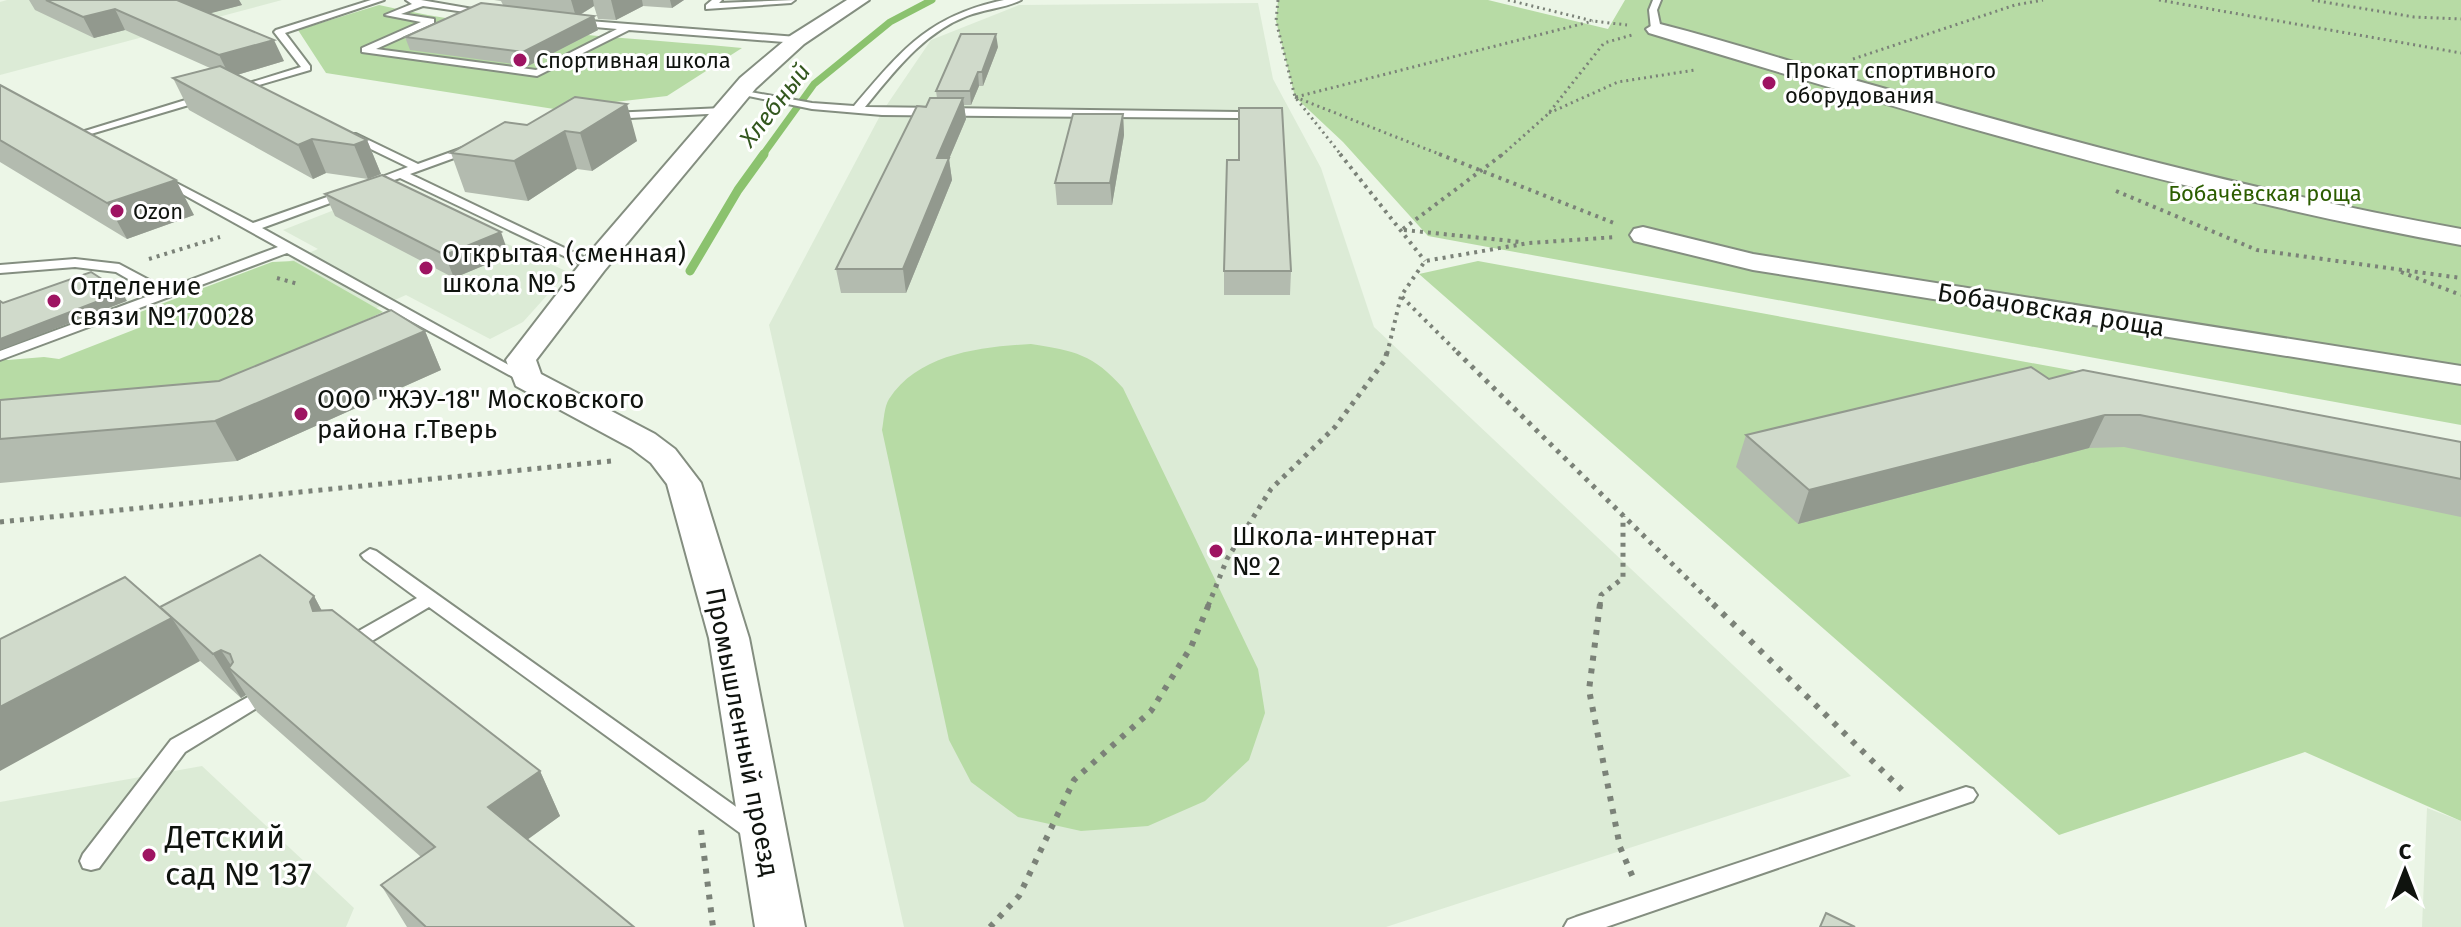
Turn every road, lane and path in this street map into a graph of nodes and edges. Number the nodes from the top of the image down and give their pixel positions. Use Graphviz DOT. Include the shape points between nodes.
graph roads {
  1 [pos="380,0"];
  2 [pos="404,0"];
  3 [pos="451,0"];
  4 [pos="718,0"];
  5 [pos="791,0"];
  6 [pos="860,0"];
  7 [pos="1017,0"];
  8 [pos="1278,0"];
  9 [pos="1508,0"];
  10 [pos="1657,0"];
  11 [pos="2043,0"];
  12 [pos="2159,0"];
  13 [pos="2312,0"];
  14 [pos="420,4"];
  15 [pos="434,7"];
  16 [pos="492,13"];
  17 [pos="592,15"];
  18 [pos="2461,19"];
  19 [pos="564,21"];
  20 [pos="1593,21"];
  21 [pos="579,23"];
  22 [pos="628,27"];
  23 [pos="1656,29"];
  24 [pos="797,40"];
  25 [pos="2461,53"];
  26 [pos="1755,59"];
  27 [pos="1809,73"];
  28 [pos="245,86"];
  29 [pos="230,90"];
  30 [pos="260,93"];
  31 [pos="215,95"];
  32 [pos="1295,97"];
  33 [pos="731,102"];
  34 [pos="857,110"];
  35 [pos="1548,114"];
  36 [pos="1238,115"];
  37 [pos="590,118"];
  38 [pos="67,126"];
  39 [pos="346,133"];
  40 [pos="80,134"];
  41 [pos="94,141"];
  42 [pos="488,143"];
  43 [pos="418,168"];
  44 [pos="1485,170"];
  45 [pos="149,172"];
  46 [pos="400,174"];
  47 [pos="251,228"];
  48 [pos="1403,229"];
  49 [pos="1643,235"];
  50 [pos="2461,237"];
  51 [pos="1529,243"];
  52 [pos="288,248"];
  53 [pos="1425,261"];
  54 [pos="594,265"];
  55 [pos="119,268"];
  56 [pos="0,269"];
  57 [pos="2392,269"];
  58 [pos="164,294"];
  59 [pos="2461,295"];
  60 [pos="1401,296"];
  61 [pos="417,318"];
  62 [pos="402,325"];
  63 [pos="0,356"];
  64 [pos="2461,375"];
  65 [pos="527,379"];
  66 [pos="663,456"];
  67 [pos="1623,515"];
  68 [pos="0,522"];
  69 [pos="370,555"];
  70 [pos="430,598"];
  71 [pos="346,647"];
  72 [pos="248,704"];
  73 [pos="697,789"];
  74 [pos="1966,795"];
  75 [pos="1923,810"];
  76 [pos="763,839"];
  77 [pos="91,861"];
  78 [pos="1631,908"];
  79 [pos="713,927"];
  80 [pos="780,927"];
  81 [pos="990,927"];
  82 [pos="1576,927"];
  1 -- 28 [label="lane" via="279,32 307,68"];
  2 -- 14 [label="lane"];
  3 -- 15 [label="lane"];
  4 -- 5 [label="lane" via="709,7"];
  6 -- 24 [label="street"];
  7 -- 34 [label="lane" via="955,16 931,29"];
  8 -- 32 [label="path" via="1276,21"];
  9 -- 20 [label="path"];
  10 -- 23 [label="lane"];
  11 -- 27 [label="path"];
  12 -- 25 [label="path"];
  13 -- 18 [label="path"];
  14 -- 15 [label="lane"];
  14 -- 22 [label="lane" via="389,15 431,21 365,50 537,73"];
  15 -- 16 [label="lane"];
  17 -- 21 [label="lane"];
  19 -- 21 [label="lane"];
  20 -- 23 [label="path"];
  20 -- 32 [label="path"];
  21 -- 22 [label="lane"];
  22 -- 24 [label="lane"];
  23 -- 26 [label="street"];
  23 -- 35 [label="path" via="1604,43"];
  24 -- 33 [label="street"];
  26 -- 27 [label="street"];
  26 -- 35 [label="path" via="1618,82"];
  27 -- 50 [label="street" via="2095,154"];
  28 -- 29 [label="lane"];
  28 -- 30 [label="lane"];
  31 -- 40 [label="lane"];
  32 -- 44 [label="path"];
  32 -- 48 [label="path"];
  33 -- 34 [label="lane" via="771,98"];
  33 -- 37 [label="lane"];
  33 -- 54 [label="street"];
  34 -- 36 [label="lane"];
  35 -- 44 [label="path"];
  38 -- 40 [label="lane"];
  39 -- 43 [label="lane"];
  40 -- 41 [label="lane"];
  42 -- 43 [label="lane"];
  43 -- 46 [label="lane"];
  44 -- 48 [label="path"];
  44 -- 49 [label="path"];
  45 -- 47 [label="lane"];
  46 -- 47 [label="lane"];
  46 -- 54 [label="lane"];
  47 -- 52 [label="lane"];
  47 -- 55 [label="path"];
  48 -- 51 [label="path"];
  48 -- 53 [label="path"];
  49 -- 51 [label="path"];
  49 -- 64 [label="street, Бобачовская роща" via="1753,262"];
  51 -- 53 [label="path"];
  52 -- 58 [label="lane"];
  52 -- 61 [label="lane"];
  53 -- 60 [label="path"];
  54 -- 65 [label="street" via="523,354"];
  55 -- 56 [label="lane" via="75,263"];
  55 -- 58 [label="lane"];
  57 -- 59 [label="path"];
  58 -- 63 [label="lane"];
  60 -- 67 [label="path"];
  60 -- 81 [label="path" via="1385,360 1335,427 1271,489 1227,559 1191,647 1151,711 1074,780 1019,896"];
  61 -- 62 [label="lane"];
  61 -- 65 [label="lane"];
  65 -- 66 [label="street, Промышленный проезд"];
  66 -- 68 [label="path"];
  66 -- 76 [label="street, Промышленный проезд" via="688,490 729,638"];
  67 -- 75 [label="path"];
  67 -- 78 [label="path" via="1623,578 1601,595 1589,690 1620,847 1634,879"];
  69 -- 70 [label="lane"];
  70 -- 71 [label="lane"];
  70 -- 73 [label="lane"];
  72 -- 77 [label="lane" via="178,746"];
  73 -- 76 [label="lane"];
  73 -- 79 [label="path"];
  74 -- 75 [label="lane"];
  75 -- 78 [label="lane"];
  76 -- 80 [label="street, Промышленный проезд"];
  78 -- 82 [label="lane"];
}
